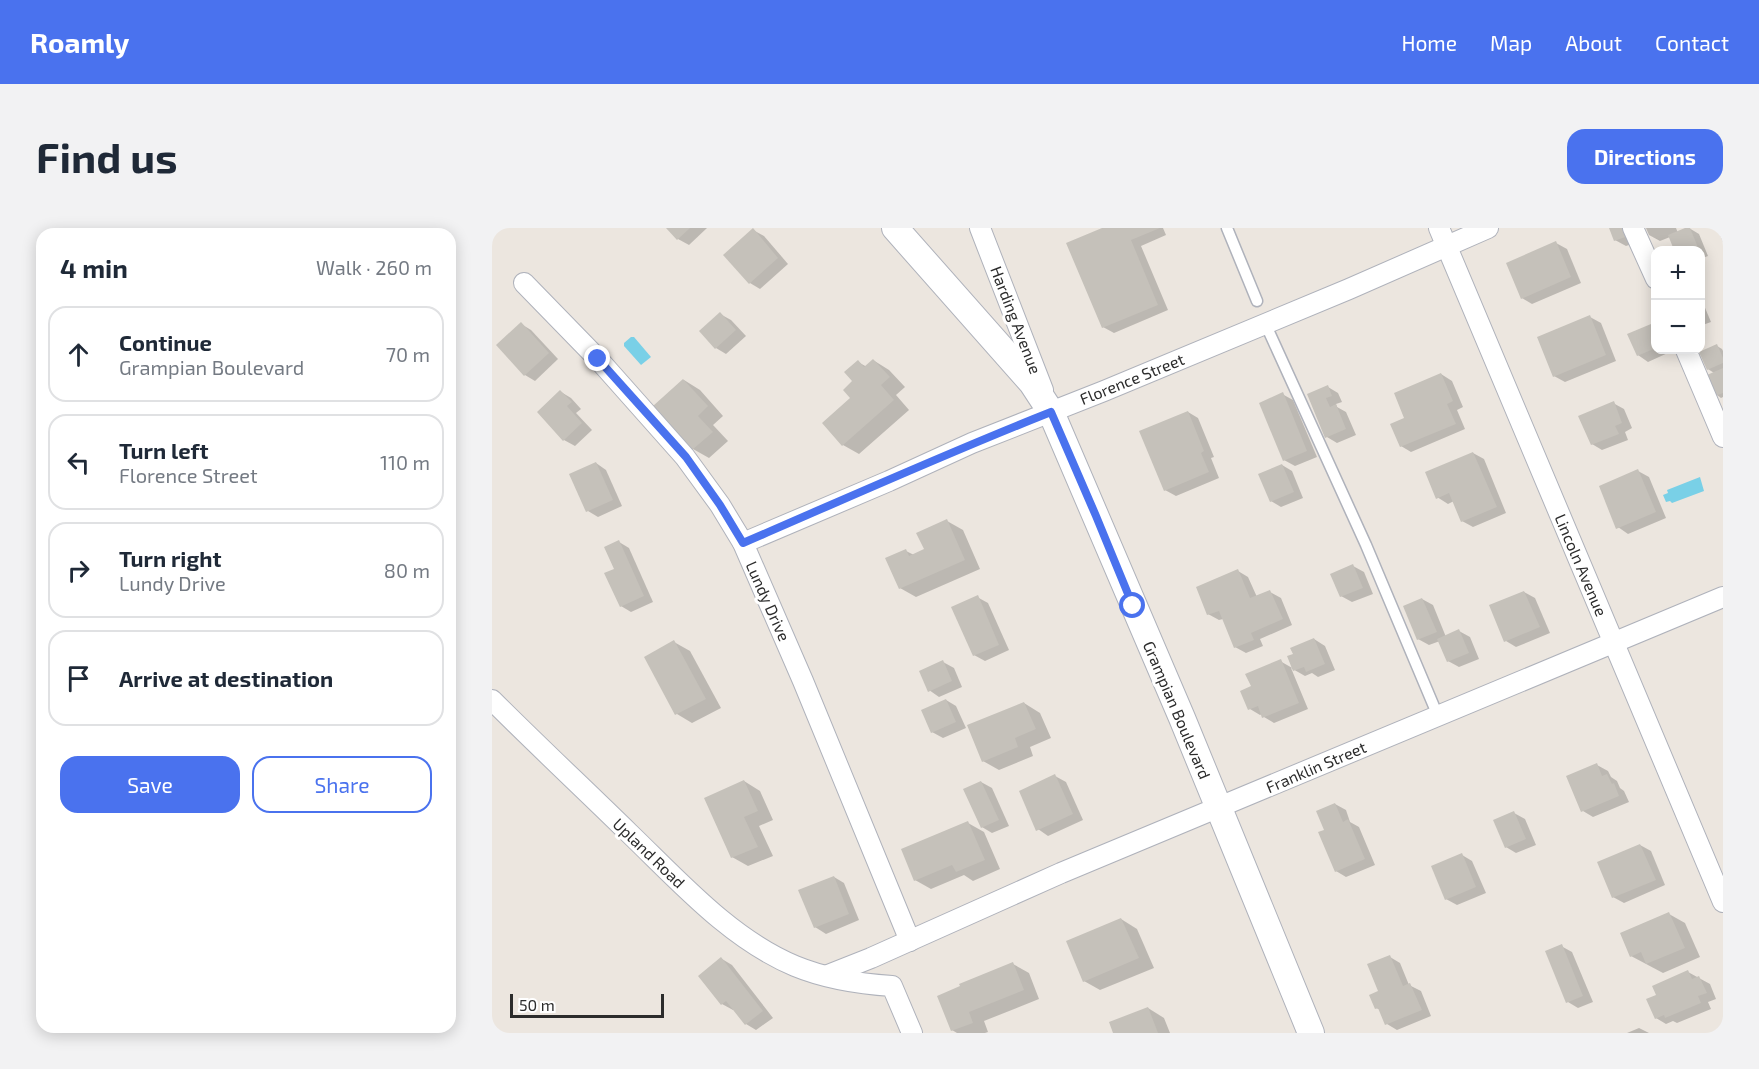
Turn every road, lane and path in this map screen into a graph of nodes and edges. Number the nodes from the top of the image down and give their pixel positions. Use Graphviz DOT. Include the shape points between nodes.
graph roads {
  1 [pos="895,228"];
  2 [pos="980,228"];
  3 [pos="1227,228"];
  4 [pos="1488,228"];
  5 [pos="1633,228"];
  6 [pos="1443,237"];
  7 [pos="1651,268"];
  8 [pos="524,283"];
  9 [pos="1257,301"];
  10 [pos="1265,323"];
  11 [pos="1688,354"];
  12 [pos="1051,412"];
  13 [pos="1723,437"];
  14 [pos="743,543"];
  15 [pos="1723,597"];
  16 [pos="1613,642"];
  17 [pos="492,700"];
  18 [pos="1438,716"];
  19 [pos="1218,808"];
  20 [pos="1723,902"];
  21 [pos="910,941"];
  22 [pos="828,975"];
  23 [pos="912,1033"];
  24 [pos="1311,1033"];
  1 -- 12 [label="street, Grampian Boulevard" via="1032,382"];
  2 -- 12 [label="street, Harding Avenue"];
  3 -- 9 [label="lane"];
  4 -- 6 [label="street, Florence Street"];
  5 -- 7 [label="street"];
  6 -- 10 [label="street, Florence Street" via="1349,289"];
  6 -- 16 [label="street, Lincoln Avenue"];
  8 -- 14 [label="street, Lundy Drive" via="686,457"];
  10 -- 12 [label="street, Florence Street"];
  10 -- 18 [label="lane"];
  11 -- 13 [label="street"];
  12 -- 14 [label="street, Florence Street"];
  12 -- 19 [label="street, Grampian Boulevard"];
  14 -- 21 [label="street, Lundy Drive"];
  15 -- 16 [label="street, Franklin Street"];
  16 -- 18 [label="street, Franklin Street"];
  16 -- 20 [label="street, Lincoln Avenue"];
  17 -- 22 [label="street, Upland Road" via="735,930 795,966"];
  18 -- 19 [label="street, Franklin Street"];
  19 -- 21 [label="street, Franklin Street"];
  19 -- 24 [label="street, Grampian Boulevard"];
  21 -- 22 [label="street"];
  22 -- 23 [label="street, Upland Road" via="892,986"];
}
